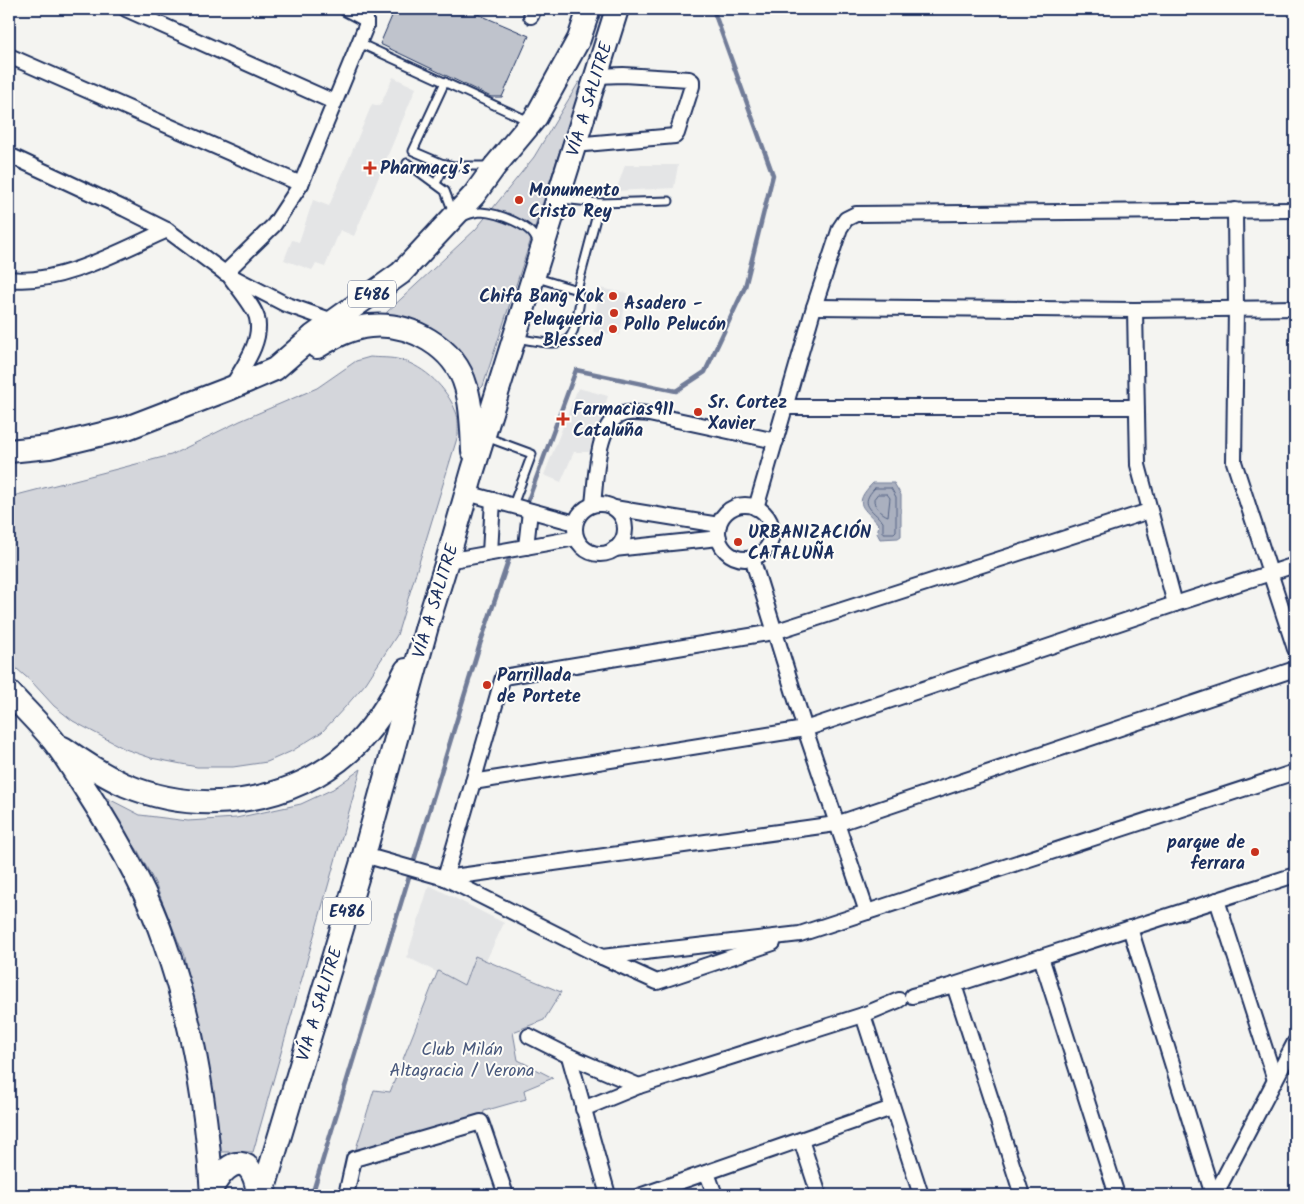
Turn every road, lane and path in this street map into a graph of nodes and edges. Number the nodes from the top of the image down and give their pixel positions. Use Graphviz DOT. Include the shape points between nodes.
graph roads {
  1 [pos="126,9"];
  2 [pos="347,9"];
  3 [pos="589,9"];
  4 [pos="616,9"];
  5 [pos="359,43"];
  6 [pos="9,56"];
  7 [pos="596,76"];
  8 [pos="445,82"];
  9 [pos="334,102"];
  10 [pos="532,122"];
  11 [pos="574,145"];
  12 [pos="9,155"];
  13 [pos="407,163"];
  14 [pos="446,164"];
  15 [pos="495,166"];
  16 [pos="436,183"];
  17 [pos="301,184"];
  18 [pos="558,198"];
  19 [pos="669,201"];
  20 [pos="600,204"];
  21 [pos="1234,210"];
  22 [pos="1295,210"];
  23 [pos="450,222"];
  24 [pos="167,230"];
  25 [pos="536,269"];
  26 [pos="228,276"];
  27 [pos="9,279"];
  28 [pos="577,290"];
  29 [pos="814,307"];
  30 [pos="1236,308"];
  31 [pos="1295,308"];
  32 [pos="1135,310"];
  33 [pos="333,321"];
  34 [pos="514,338"];
  35 [pos="275,369"];
  36 [pos="231,388"];
  37 [pos="786,407"];
  38 [pos="1136,407"];
  39 [pos="484,436"];
  40 [pos="776,441"];
  41 [pos="49,447"];
  42 [pos="9,451"];
  43 [pos="9,462"];
  44 [pos="473,470"];
  45 [pos="466,493"];
  46 [pos="493,500"];
  47 [pos="593,504"];
  48 [pos="514,506"];
  49 [pos="614,508"];
  50 [pos="756,508"];
  51 [pos="530,511"];
  52 [pos="1149,511"];
  53 [pos="575,523"];
  54 [pos="719,532"];
  55 [pos="576,538"];
  56 [pos="526,548"];
  57 [pos="614,550"];
  58 [pos="490,554"];
  59 [pos="752,558"];
  60 [pos="447,561"];
  61 [pos="1295,565"];
  62 [pos="1270,574"];
  63 [pos="1175,604"];
  64 [pos="427,626"];
  65 [pos="774,632"];
  66 [pos="1295,649"];
  67 [pos="1295,669"];
  68 [pos="9,692"];
  69 [pos="805,729"];
  70 [pos="53,740"];
  71 [pos="1295,772"];
  72 [pos="473,782"];
  73 [pos="836,824"];
  74 [pos="364,854"];
  75 [pos="1295,875"];
  76 [pos="445,878"];
  77 [pos="1217,900"];
  78 [pos="867,912"];
  79 [pos="1130,928"];
  80 [pos="800,934"];
  81 [pos="602,957"];
  82 [pos="1041,957"];
  83 [pos="954,985"];
  84 [pos="863,1015"];
  85 [pos="529,1036"];
  86 [pos="1295,1042"];
  87 [pos="569,1056"];
  88 [pos="1275,1080"];
  89 [pos="638,1086"];
  90 [pos="892,1108"];
  91 [pos="583,1109"];
  92 [pos="801,1140"];
  93 [pos="707,1173"];
  94 [pos="212,1192"];
  95 [pos="258,1195"];
  96 [pos="262,1195"];
  97 [pos="346,1195"];
  98 [pos="506,1195"];
  99 [pos="608,1195"];
  100 [pos="642,1195"];
  101 [pos="715,1195"];
  102 [pos="819,1195"];
  103 [pos="921,1195"];
  104 [pos="1022,1195"];
  105 [pos="1117,1195"];
  106 [pos="1214,1195"];
  1 -- 9 [label="street"];
  2 -- 5 [label="street" via="366,19"];
  3 -- 10 [label="main road, VÍA A SALITRE / E486" via="579,39"];
  4 -- 7 [label="main road, VÍA A SALITRE / E486"];
  5 -- 8 [label="lane"];
  5 -- 9 [label="street"];
  6 -- 17 [label="street"];
  7 -- 11 [label="main road, VÍA A SALITRE / E486"];
  7 -- 11 [label="street" via="689,79 692,86 675,136"];
  8 -- 10 [label="lane"];
  8 -- 14 [label="lane" via="413,151"];
  9 -- 17 [label="street"];
  10 -- 15 [label="main road, VÍA A SALITRE / E486"];
  11 -- 18 [label="main road, VÍA A SALITRE / E486"];
  12 -- 24 [label="street"];
  13 -- 16 [label="lane"];
  14 -- 15 [label="lane"];
  14 -- 16 [label="lane"];
  15 -- 23 [label="main road, VÍA A SALITRE / E486"];
  16 -- 23 [label="lane" via="449,197"];
  17 -- 26 [label="street" via="274,225"];
  18 -- 20 [label="lane"];
  18 -- 25 [label="main road, VÍA A SALITRE / E486"];
  19 -- 20 [label="lane"];
  20 -- 28 [label="lane"];
  21 -- 22 [label="street"];
  21 -- 29 [label="street" via="856,214 840,228"];
  21 -- 30 [label="street"];
  23 -- 25 [label="lane" via="481,212 523,225 537,240"];
  23 -- 33 [label="main road, VÍA A SALITRE / E486" via="401,273"];
  24 -- 26 [label="street"];
  24 -- 27 [label="street" via="72,272"];
  25 -- 28 [label="lane"];
  25 -- 34 [label="main road, VÍA A SALITRE / E486"];
  26 -- 33 [label="street" via="285,304"];
  26 -- 36 [label="street" via="255,313 258,326 253,346"];
  28 -- 34 [label="lane" via="580,304 574,330 566,342 558,344"];
  29 -- 32 [label="street"];
  29 -- 37 [label="street"];
  30 -- 31 [label="street"];
  30 -- 32 [label="street"];
  30 -- 62 [label="street" via="1234,462"];
  32 -- 38 [label="street"];
  33 -- 35 [label="main road, VÍA A SALITRE / E486"];
  34 -- 39 [label="main road, VÍA A SALITRE / E486"];
  35 -- 36 [label="main road, VÍA A SALITRE / E486"];
  35 -- 44 [label="main road" via="342,333 361,328 393,327 428,339 447,353 466,385 472,426"];
  36 -- 41 [label="main road, VÍA A SALITRE / E486" via="127,428"];
  37 -- 38 [label="street"];
  37 -- 40 [label="street"];
  38 -- 52 [label="street" via="1138,465"];
  39 -- 44 [label="main road, VÍA A SALITRE / E486"];
  39 -- 48 [label="lane" via="532,454"];
  40 -- 47 [label="street" via="649,414 631,412 617,416 602,440"];
  40 -- 50 [label="street"];
  41 -- 42 [label="main road"];
  41 -- 43 [label="main road"];
  44 -- 45 [label="main road, VÍA A SALITRE / E486"];
  45 -- 46 [label="street"];
  45 -- 60 [label="main road, VÍA A SALITRE / E486"];
  46 -- 48 [label="street"];
  46 -- 58 [label="street"];
  47 -- 49 [label="street"];
  47 -- 53 [label="street" via="582,511"];
  48 -- 51 [label="street"];
  49 -- 54 [label="street"];
  49 -- 57 [label="street" via="622,517 625,529 622,541"];
  50 -- 54 [label="street" via="745,505 734,508 725,515"];
  50 -- 59 [label="street" via="770,520 772,529 768,547"];
  51 -- 53 [label="street"];
  51 -- 56 [label="street"];
  52 -- 63 [label="street"];
  52 -- 65 [label="street"];
  53 -- 55 [label="street"];
  54 -- 57 [label="street"];
  54 -- 59 [label="street" via="728,552 736,557"];
  55 -- 56 [label="street"];
  55 -- 57 [label="street" via="592,553 604,554"];
  56 -- 58 [label="street"];
  58 -- 60 [label="street"];
  59 -- 65 [label="street"];
  60 -- 64 [label="main road, VÍA A SALITRE / E486"];
  61 -- 62 [label="street"];
  62 -- 63 [label="street"];
  62 -- 66 [label="street"];
  63 -- 69 [label="street"];
  64 -- 70 [label="main road" via="392,695 362,738 324,770 273,793 224,802 168,798 124,784 90,766"];
  64 -- 74 [label="main road, VÍA A SALITRE / E486"];
  65 -- 69 [label="street"];
  65 -- 72 [label="street" via="503,677"];
  67 -- 73 [label="street"];
  68 -- 70 [label="main road"];
  69 -- 72 [label="street"];
  69 -- 73 [label="street"];
  70 -- 94 [label="main road" via="100,812 165,942 194,1041"];
  71 -- 78 [label="street"];
  72 -- 76 [label="street"];
  73 -- 76 [label="street"];
  73 -- 78 [label="street"];
  74 -- 76 [label="street"];
  74 -- 96 [label="main road, VÍA A SALITRE / E486"];
  75 -- 77 [label="street"];
  76 -- 81 [label="street"];
  77 -- 79 [label="street"];
  77 -- 88 [label="street"];
  78 -- 80 [label="street"];
  79 -- 82 [label="street"];
  79 -- 106 [label="street"];
  80 -- 81 [label="street"];
  80 -- 81 [label="street" via="657,982"];
  82 -- 83 [label="street"];
  82 -- 105 [label="street"];
  83 -- 84 [label="street" via="906,998"];
  83 -- 104 [label="street"];
  84 -- 89 [label="street"];
  84 -- 90 [label="street"];
  85 -- 87 [label="street"];
  86 -- 88 [label="street"];
  87 -- 89 [label="street"];
  87 -- 91 [label="street"];
  88 -- 106 [label="street"];
  89 -- 91 [label="street"];
  90 -- 92 [label="street"];
  90 -- 103 [label="street"];
  91 -- 99 [label="street"];
  92 -- 93 [label="street"];
  92 -- 102 [label="street"];
  93 -- 100 [label="street"];
  93 -- 101 [label="street"];
  94 -- 95 [label="main road" via="218,1177 227,1167 239,1164 253,1174"];
  97 -- 98 [label="street" via="354,1159 481,1122"];
}
